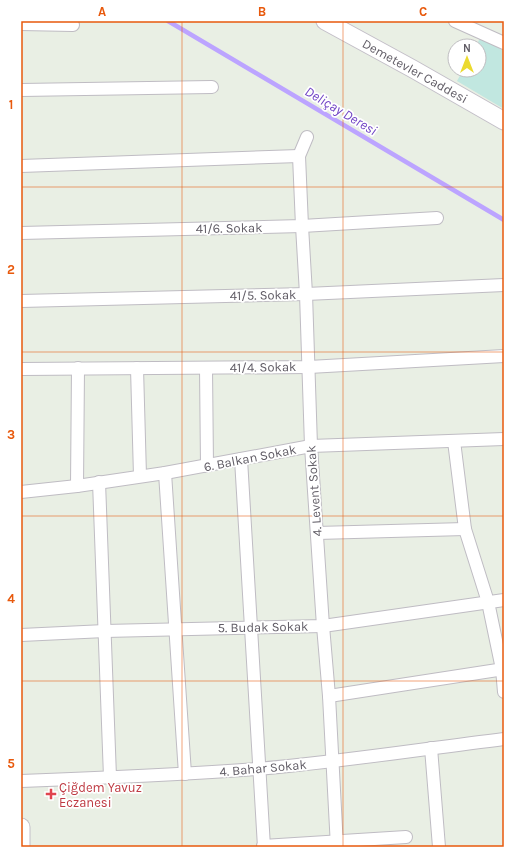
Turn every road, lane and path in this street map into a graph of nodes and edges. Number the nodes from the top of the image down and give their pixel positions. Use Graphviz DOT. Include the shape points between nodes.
graph roads {
  1 [pos="325,21"];
  2 [pos="455,21"];
  3 [pos="21,24"];
  4 [pos="74,25"];
  5 [pos="477,25"];
  6 [pos="504,43"];
  7 [pos="212,87"];
  8 [pos="21,90"];
  9 [pos="504,121"];
  10 [pos="307,137"];
  11 [pos="299,156"];
  12 [pos="21,166"];
  13 [pos="437,218"];
  14 [pos="302,226"];
  15 [pos="21,233"];
  16 [pos="504,286"];
  17 [pos="306,294"];
  18 [pos="21,301"];
  19 [pos="504,356"];
  20 [pos="309,367"];
  21 [pos="78,368"];
  22 [pos="137,368"];
  23 [pos="206,368"];
  24 [pos="21,369"];
  25 [pos="504,439"];
  26 [pos="454,441"];
  27 [pos="312,446"];
  28 [pos="242,459"];
  29 [pos="207,466"];
  30 [pos="166,473"];
  31 [pos="140,476"];
  32 [pos="99,482"];
  33 [pos="77,486"];
  34 [pos="21,492"];
  35 [pos="466,529"];
  36 [pos="317,533"];
  37 [pos="504,600"];
  38 [pos="488,602"];
  39 [pos="323,626"];
  40 [pos="250,627"];
  41 [pos="176,630"];
  42 [pos="105,631"];
  43 [pos="21,635"];
  44 [pos="503,669"];
  45 [pos="504,692"];
  46 [pos="329,696"];
  47 [pos="504,740"];
  48 [pos="431,748"];
  49 [pos="333,762"];
  50 [pos="258,768"];
  51 [pos="185,774"];
  52 [pos="110,777"];
  53 [pos="21,781"];
  54 [pos="21,827"];
  55 [pos="406,837"];
  56 [pos="336,844"];
  57 [pos="21,847"];
  58 [pos="264,847"];
  59 [pos="439,847"];
  1 -- 9 [label="main road, Demetevler Caddesi"];
  2 -- 5 [label="street"];
  3 -- 4 [label="street"];
  5 -- 6 [label="street"];
  7 -- 8 [label="street"];
  10 -- 11 [label="street, 4. Levent Sokak"];
  11 -- 12 [label="street"];
  11 -- 14 [label="street, 4. Levent Sokak"];
  13 -- 14 [label="street, 41/6. Sokak"];
  14 -- 15 [label="street, 41/6. Sokak"];
  14 -- 17 [label="street, 4. Levent Sokak"];
  16 -- 17 [label="street, 41/5. Sokak"];
  17 -- 18 [label="street, 41/5. Sokak"];
  17 -- 20 [label="street, 4. Levent Sokak"];
  19 -- 20 [label="street, 41/4. Sokak"];
  20 -- 23 [label="street, 41/4. Sokak"];
  20 -- 27 [label="street, 4. Levent Sokak"];
  21 -- 22 [label="street, 41/4. Sokak"];
  21 -- 24 [label="street, 41/4. Sokak"];
  21 -- 33 [label="street"];
  22 -- 23 [label="street, 41/4. Sokak"];
  22 -- 31 [label="street"];
  23 -- 29 [label="street"];
  25 -- 26 [label="street, 6. Balkan Sokak"];
  26 -- 27 [label="street, 6. Balkan Sokak"];
  26 -- 35 [label="street"];
  27 -- 28 [label="street, 6. Balkan Sokak"];
  27 -- 36 [label="street, 4. Levent Sokak"];
  28 -- 29 [label="street, 6. Balkan Sokak"];
  28 -- 40 [label="street"];
  29 -- 30 [label="street, 6. Balkan Sokak"];
  30 -- 31 [label="street, 6. Balkan Sokak"];
  30 -- 41 [label="street"];
  31 -- 32 [label="street, 6. Balkan Sokak"];
  32 -- 33 [label="street, 6. Balkan Sokak"];
  32 -- 42 [label="street"];
  33 -- 34 [label="street, 6. Balkan Sokak"];
  35 -- 36 [label="street"];
  35 -- 38 [label="street"];
  36 -- 39 [label="street, 4. Levent Sokak"];
  37 -- 38 [label="street, 5. Budak Sokak"];
  38 -- 39 [label="street, 5. Budak Sokak"];
  38 -- 44 [label="street"];
  39 -- 40 [label="street, 5. Budak Sokak"];
  39 -- 46 [label="street, 4. Levent Sokak"];
  40 -- 41 [label="street, 5. Budak Sokak"];
  40 -- 50 [label="street"];
  41 -- 42 [label="street, 5. Budak Sokak"];
  41 -- 51 [label="street"];
  42 -- 43 [label="street, 5. Budak Sokak"];
  42 -- 52 [label="street"];
  44 -- 45 [label="street"];
  44 -- 46 [label="street"];
  46 -- 49 [label="street, 4. Levent Sokak"];
  47 -- 48 [label="street, 4. Bahar Sokak"];
  48 -- 49 [label="street, 4. Bahar Sokak"];
  48 -- 59 [label="street"];
  49 -- 50 [label="street, 4. Bahar Sokak"];
  49 -- 56 [label="street, 4. Levent Sokak"];
  50 -- 51 [label="street, 4. Bahar Sokak"];
  50 -- 58 [label="street"];
  51 -- 52 [label="street, 4. Bahar Sokak"];
  52 -- 53 [label="street, 4. Bahar Sokak"];
  54 -- 57 [label="main road"];
  55 -- 56 [label="street"];
  56 -- 58 [label="street"];
}
